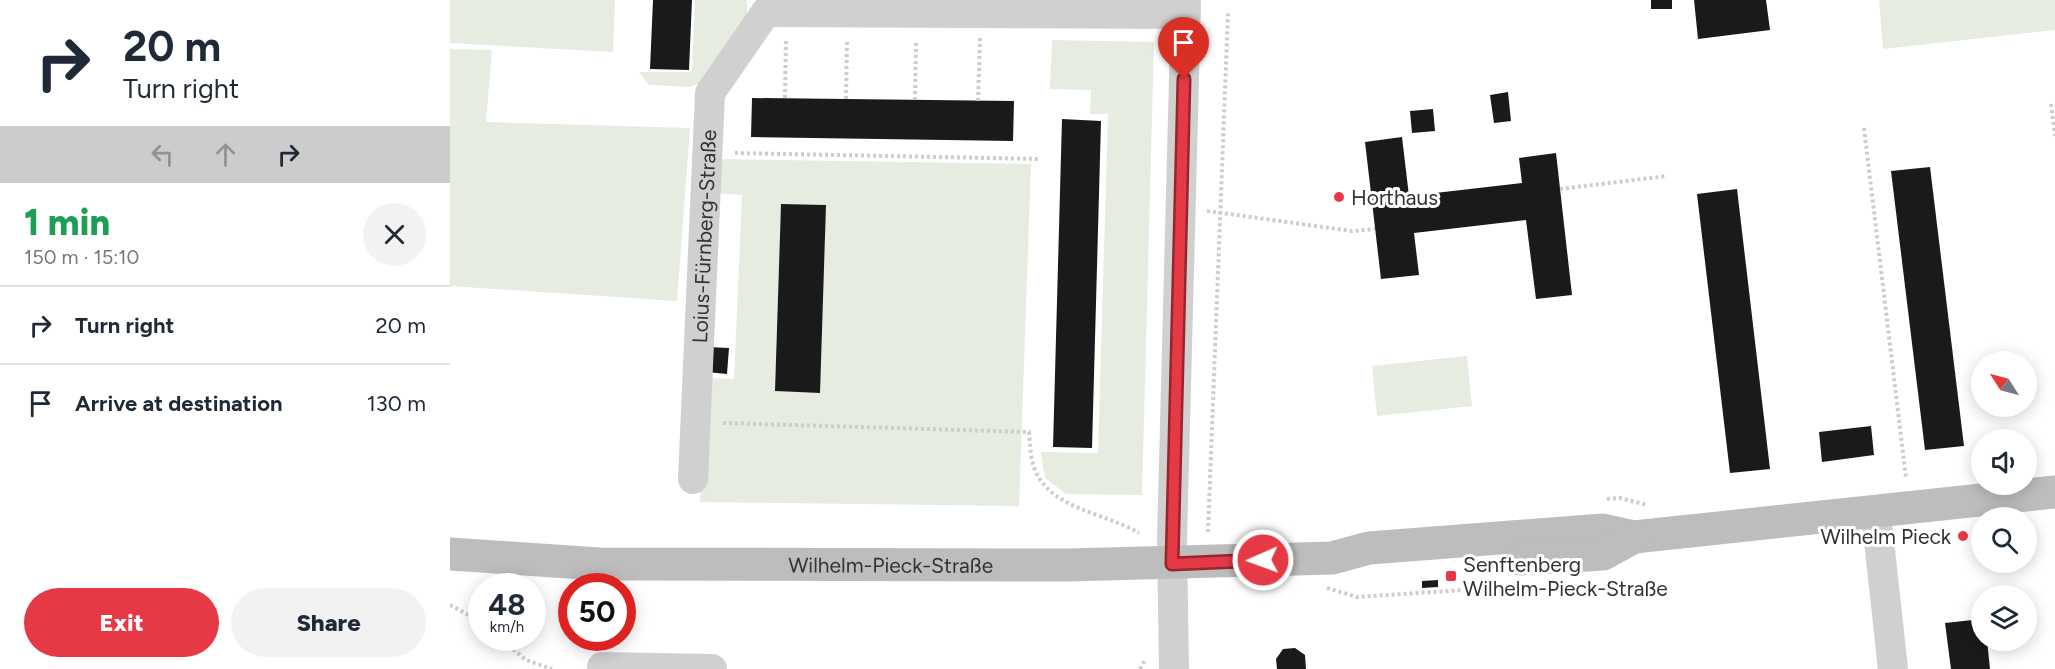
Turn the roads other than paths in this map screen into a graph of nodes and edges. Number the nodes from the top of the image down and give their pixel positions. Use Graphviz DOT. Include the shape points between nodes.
graph roads {
  1 [pos="1186,7"];
  2 [pos="773,8"];
  3 [pos="693,479"];
  4 [pos="2055,492"];
  5 [pos="1876,513"];
  6 [pos="450,554"];
  7 [pos="1172,564"];
  8 [pos="602,667"];
  9 [pos="712,669"];
  10 [pos="1174,669"];
  11 [pos="1893,669"];
  1 -- 2 [label="street" via="981,13"];
  1 -- 7 [label="street"];
  2 -- 3 [label="street, Loius-Fürnberg-Straße" via="710,93"];
  4 -- 5 [label="main road, Wilhelm-Pieck-Straße"];
  5 -- 7 [label="main road, Wilhelm-Pieck-Straße" via="1634,537 1603,530 1369,548 1332,558"];
  5 -- 11 [label="street"];
  6 -- 7 [label="main road, Wilhelm-Pieck-Straße" via="599,564"];
  7 -- 10 [label="street"];
  8 -- 9 [label="street"];
}
